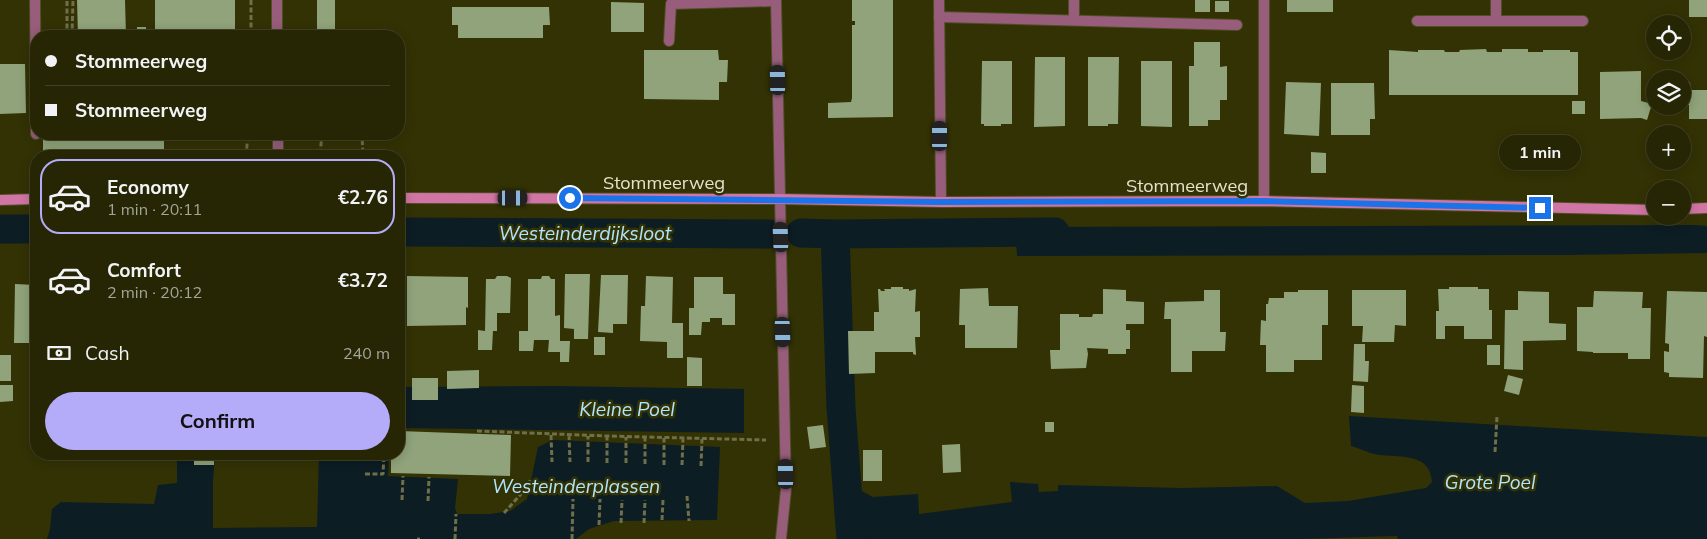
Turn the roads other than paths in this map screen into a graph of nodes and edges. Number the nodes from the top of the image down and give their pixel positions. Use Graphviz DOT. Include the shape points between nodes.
graph roads {
  1 [pos="35,0"];
  2 [pos="277,0"];
  3 [pos="939,0"];
  4 [pos="1074,0"];
  5 [pos="1264,0"];
  6 [pos="1496,0"];
  7 [pos="776,1"];
  8 [pos="939,17"];
  9 [pos="1074,20"];
  10 [pos="1417,21"];
  11 [pos="1496,21"];
  12 [pos="1583,21"];
  13 [pos="1236,25"];
  14 [pos="36,30"];
  15 [pos="277,30"];
  16 [pos="669,41"];
  17 [pos="405,198"];
  18 [pos="30,199"];
  19 [pos="780,199"];
  20 [pos="0,200"];
  21 [pos="1264,201"];
  22 [pos="940,202"];
  23 [pos="1707,208"];
  24 [pos="1691,209"];
  25 [pos="1646,210"];
  26 [pos="781,539"];
  1 -- 14 [label="street"];
  2 -- 15 [label="street"];
  3 -- 8 [label="street"];
  4 -- 9 [label="street"];
  5 -- 21 [label="street"];
  6 -- 11 [label="street"];
  7 -- 16 [label="street" via="671,4"];
  7 -- 19 [label="street"];
  8 -- 9 [label="street"];
  8 -- 22 [label="street"];
  9 -- 13 [label="street"];
  10 -- 11 [label="street"];
  11 -- 12 [label="street"];
  17 -- 19 [label="main road, Stommeerweg"];
  18 -- 20 [label="main road"];
  19 -- 22 [label="main road, Stommeerweg"];
  19 -- 26 [label="street" via="786,489"];
  21 -- 22 [label="main road, Stommeerweg"];
  21 -- 25 [label="main road, Stommeerweg"];
  23 -- 24 [label="main road"];
}
